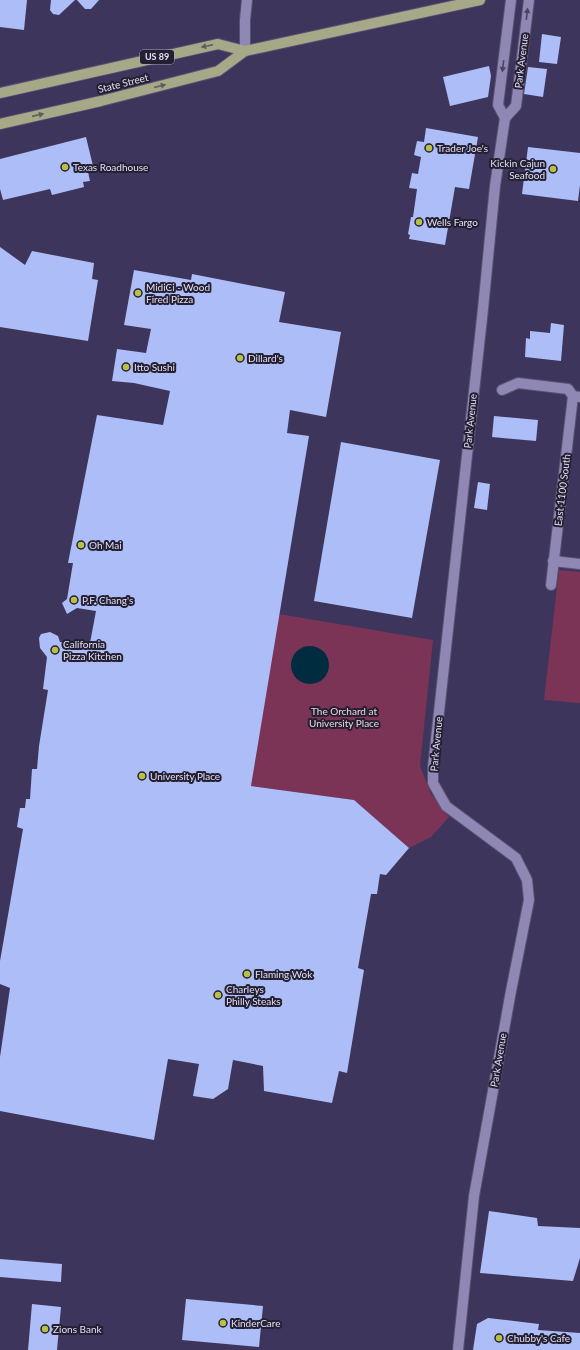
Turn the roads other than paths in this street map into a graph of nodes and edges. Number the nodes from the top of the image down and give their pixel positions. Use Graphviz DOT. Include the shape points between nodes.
graph roads {
  1 [pos="247,0"];
  2 [pos="480,0"];
  3 [pos="511,0"];
  4 [pos="529,0"];
  5 [pos="245,51"];
  6 [pos="0,93"];
  7 [pos="505,118"];
  8 [pos="0,124"];
  9 [pos="502,390"];
  10 [pos="577,396"];
  11 [pos="554,561"];
  12 [pos="580,564"];
  13 [pos="551,585"];
  14 [pos="458,1350"];
  1 -- 5 [label="street"];
  2 -- 5 [label="main road, State Street / US 89"];
  3 -- 7 [label="street, Park Avenue, one-way" via="498,105"];
  7 -- 4 [label="street, Park Avenue, one-way" via="516,106"];
  5 -- 6 [label="main road, State Street / US 89, one-way" via="218,44"];
  8 -- 5 [label="main road, State Street / US 89, one-way" via="218,71"];
  7 -- 14 [label="street, Park Avenue" via="495,186 433,784 446,806 516,858 527,880 529,900 474,1196"];
  9 -- 10 [label="street" via="518,383 568,389"];
  10 -- 11 [label="street, East 1100 South"];
  11 -- 12 [label="street"];
  11 -- 13 [label="street, East 1100 South"];
}
